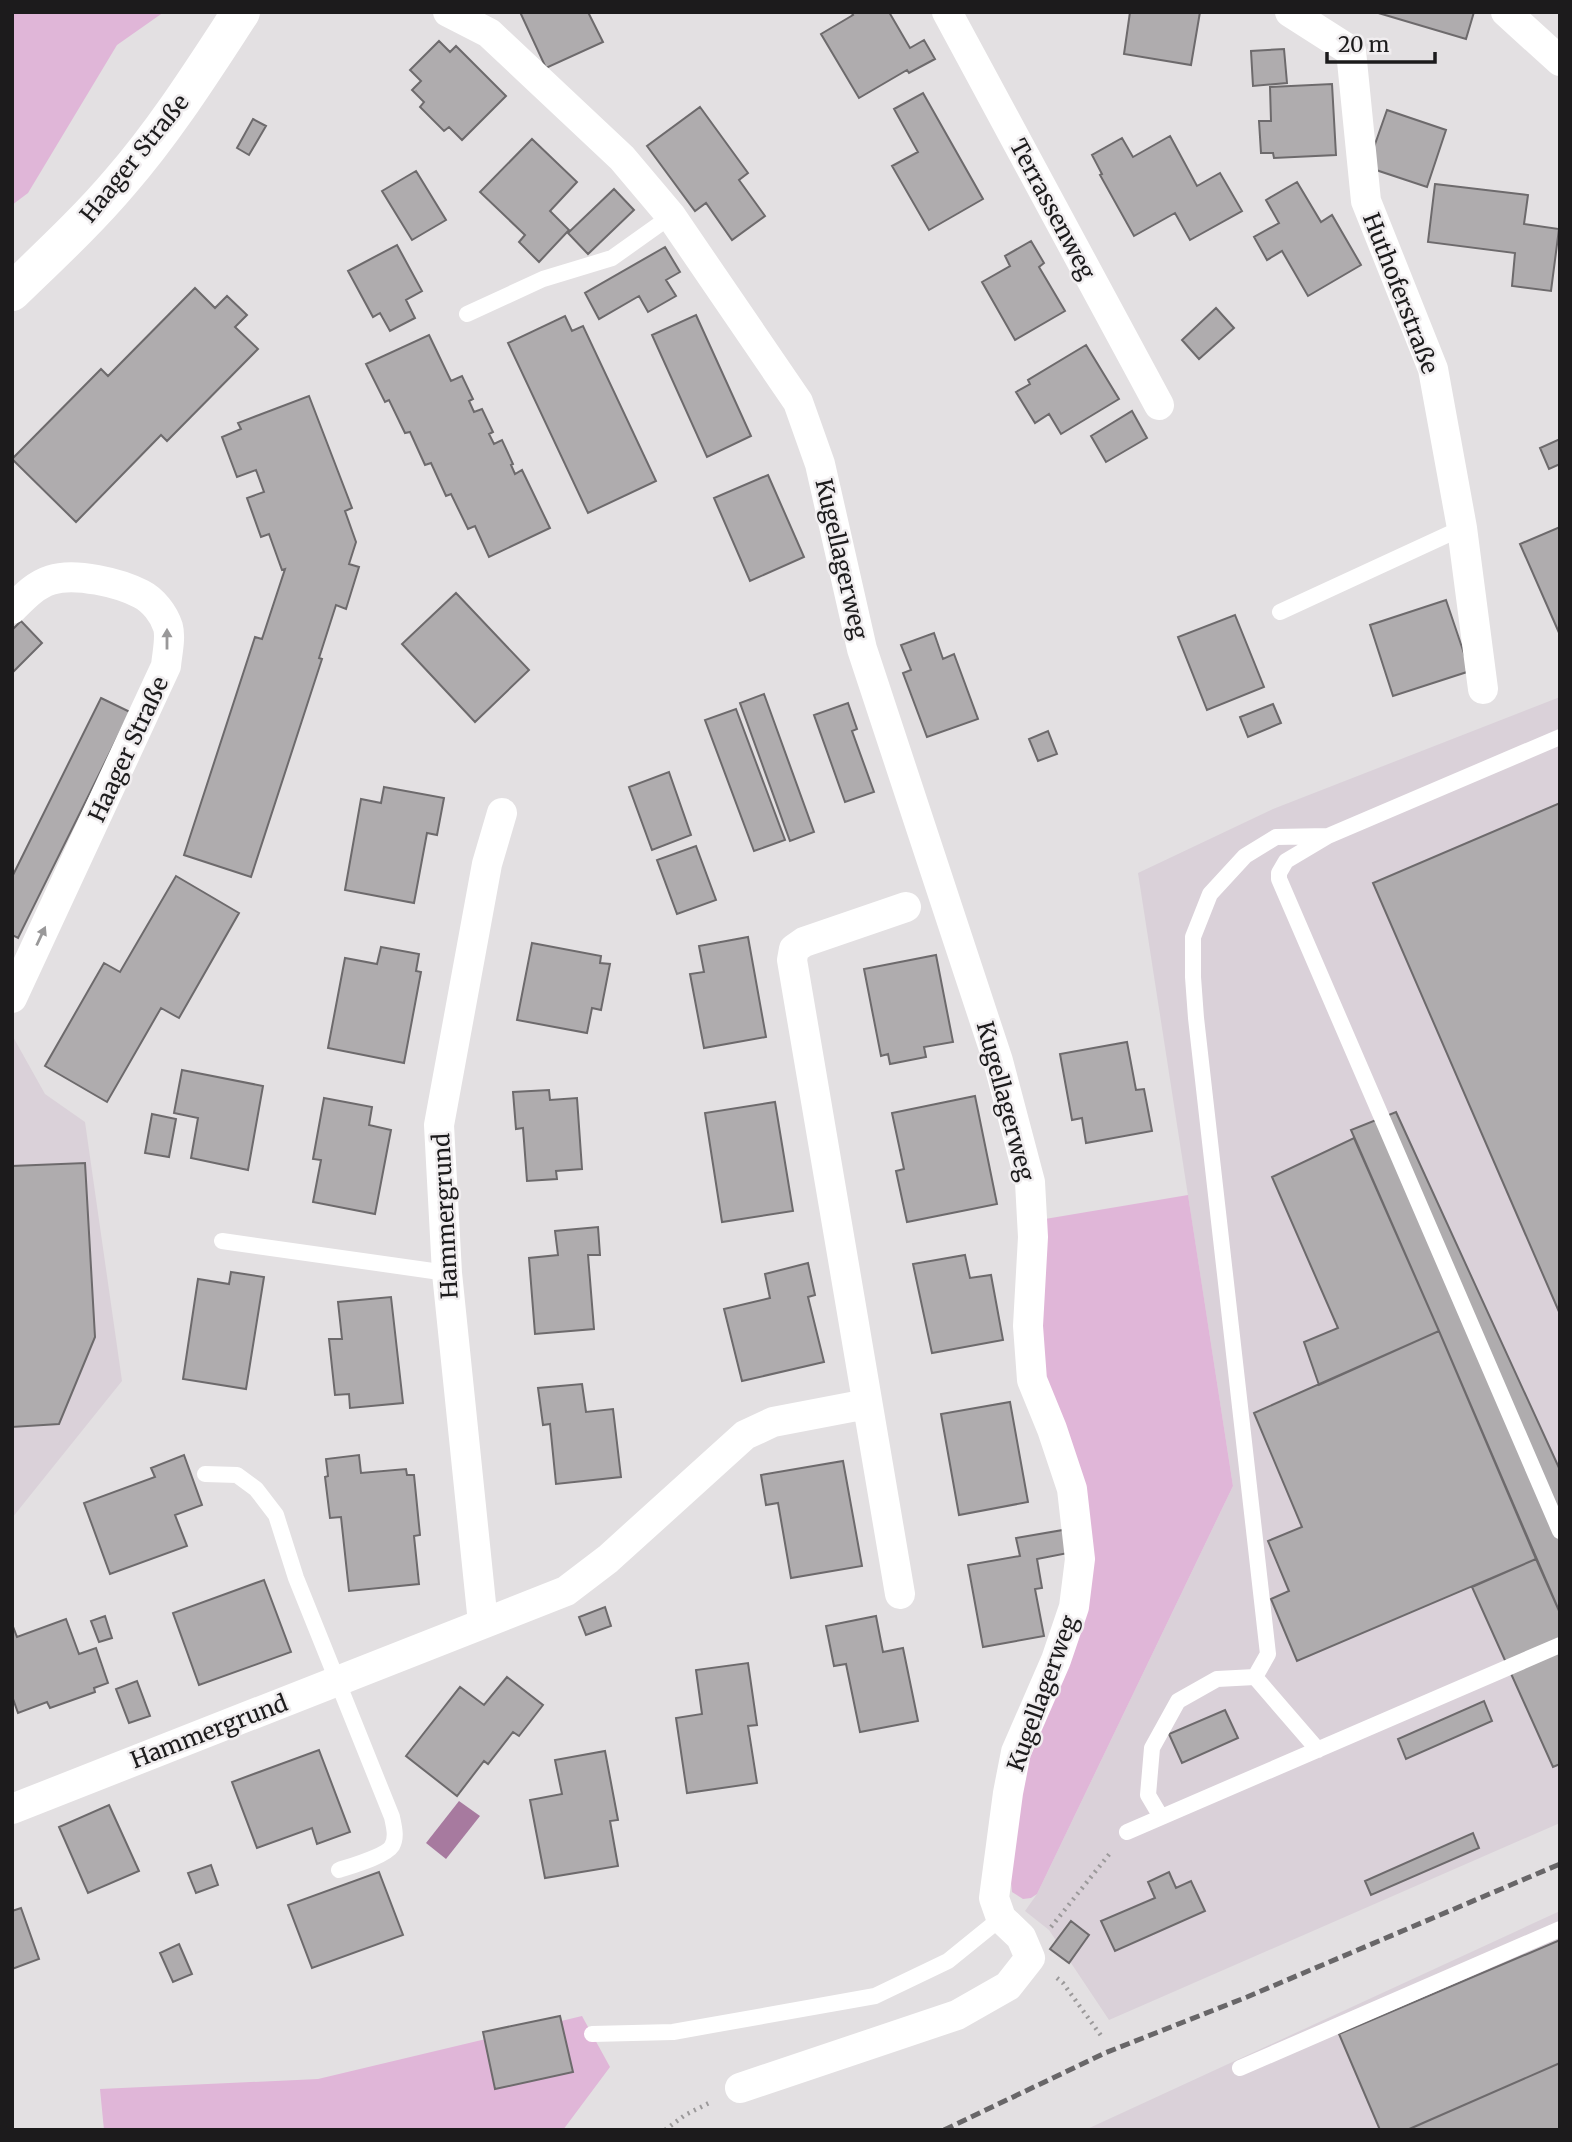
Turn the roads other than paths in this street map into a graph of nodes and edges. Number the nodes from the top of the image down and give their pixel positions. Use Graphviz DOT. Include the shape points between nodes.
graph roads {
  1 [pos="240,12"];
  2 [pos="448,12"];
  3 [pos="947,12"];
  4 [pos="1290,12"];
  5 [pos="1506,12"];
  6 [pos="1560,61"];
  7 [pos="671,216"];
  8 [pos="12,292"];
  9 [pos="467,314"];
  10 [pos="1159,405"];
  11 [pos="1462,528"];
  12 [pos="12,609"];
  13 [pos="1280,612"];
  14 [pos="1483,689"];
  15 [pos="1560,737"];
  16 [pos="502,813"];
  17 [pos="1328,836"];
  18 [pos="906,907"];
  19 [pos="12,998"];
  20 [pos="222,1241"];
  21 [pos="447,1273"];
  22 [pos="867,1404"];
  23 [pos="205,1474"];
  24 [pos="1560,1531"];
  25 [pos="900,1594"];
  26 [pos="483,1623"];
  27 [pos="1560,1645"];
  28 [pos="1255,1677"];
  29 [pos="338,1681"];
  30 [pos="1318,1749"];
  31 [pos="12,1809"];
  32 [pos="1161,1817"];
  33 [pos="1127,1832"];
  34 [pos="339,1870"];
  35 [pos="1001,1918"];
  36 [pos="1560,1929"];
  37 [pos="592,2034"];
  38 [pos="1240,2068"];
  39 [pos="740,2088"];
  1 -- 8 [label="main road, Haager Straße" via="174,113 121,181"];
  2 -- 7 [label="street, Kugellagerweg" via="489,33 622,158"];
  3 -- 10 [label="street, Terrassenweg"];
  4 -- 11 [label="street, Huthoferstraße" via="1351,51 1366,201 1433,369"];
  5 -- 6 [label="street"];
  7 -- 9 [label="lane" via="612,258 543,279"];
  7 -- 35 [label="street, Kugellagerweg" via="798,402 820,464 862,649 998,1061 1030,1182 1032,1380 1072,1489 1080,1559 1074,1607 1016,1752 993,1898"];
  11 -- 13 [label="lane"];
  11 -- 14 [label="street, Huthoferstraße"];
  19 -- 12 [label="street, Haager Straße, one-way" via="166,666 168,629 162,614 142,594 107,582 63,577 48,581"];
  15 -- 17 [label="lane"];
  16 -- 21 [label="street, Hammergrund" via="487,864 439,1125"];
  17 -- 24 [label="lane" via="1286,861 1279,880"];
  17 -- 28 [label="lane" via="1276,837 1245,856 1210,894 1193,937 1196,1018 1268,1654"];
  18 -- 22 [label="street" via="804,942 794,949 792,960"];
  20 -- 21 [label="lane"];
  21 -- 26 [label="street, Hammergrund"];
  22 -- 25 [label="street"];
  22 -- 26 [label="street, Hammergrund" via="773,1422 745,1435 566,1591"];
  23 -- 29 [label="lane" via="237,1475 256,1489 276,1515"];
  26 -- 29 [label="street, Hammergrund"];
  27 -- 30 [label="lane"];
  28 -- 30 [label="lane"];
  28 -- 32 [label="lane" via="1217,1679 1178,1701 1152,1748 1148,1795"];
  29 -- 31 [label="street, Hammergrund"];
  29 -- 34 [label="lane" via="395,1834 387,1852"];
  30 -- 32 [label="lane"];
  32 -- 33 [label="lane"];
  35 -- 37 [label="lane" via="948,1961 875,1996 673,2032"];
  35 -- 39 [label="street" via="1021,1937 1030,1958 1008,1986 957,2015"];
  36 -- 38 [label="lane"];
}
